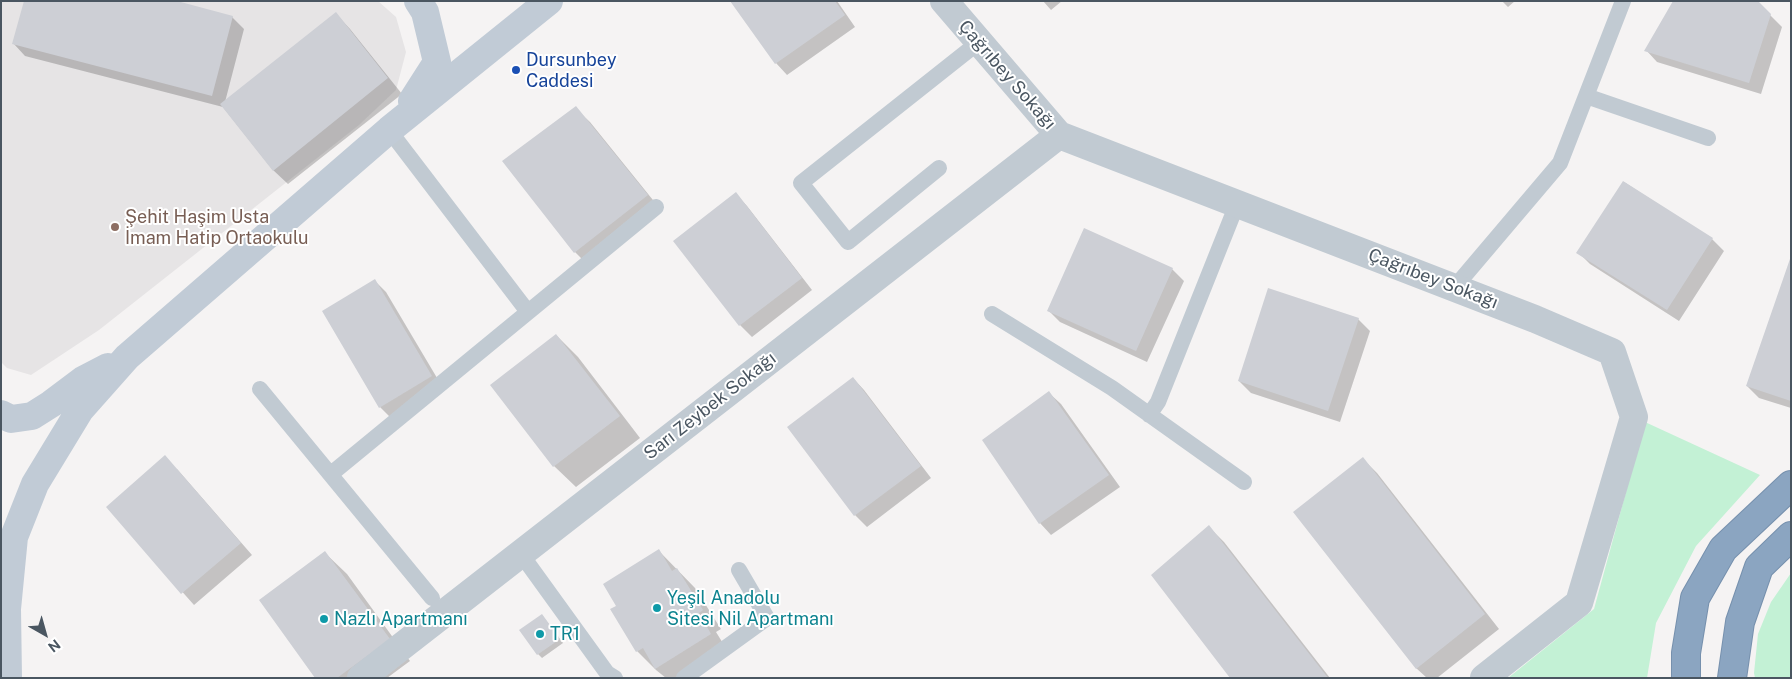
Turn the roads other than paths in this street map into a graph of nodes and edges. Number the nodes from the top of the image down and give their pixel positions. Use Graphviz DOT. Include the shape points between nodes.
graph roads {
  1 [pos="418,1"];
  2 [pos="549,1"];
  3 [pos="944,1"];
  4 [pos="1623,1"];
  5 [pos="979,42"];
  6 [pos="1586,96"];
  7 [pos="394,126"];
  8 [pos="1059,135"];
  9 [pos="1708,138"];
  10 [pos="940,168"];
  11 [pos="1237,204"];
  12 [pos="656,207"];
  13 [pos="1454,288"];
  14 [pos="528,312"];
  15 [pos="992,314"];
  16 [pos="127,357"];
  17 [pos="260,389"];
  18 [pos="1,414"];
  19 [pos="1149,415"];
  20 [pos="331,474"];
  21 [pos="1244,482"];
  22 [pos="1791,485"];
  23 [pos="1791,536"];
  24 [pos="520,554"];
  25 [pos="740,570"];
  26 [pos="432,598"];
  27 [pos="8,678"];
  28 [pos="361,678"];
  29 [pos="615,678"];
  30 [pos="684,678"];
  31 [pos="1484,678"];
  32 [pos="1686,678"];
  33 [pos="1732,678"];
  1 -- 7 [label="main road" via="425,12 438,62"];
  2 -- 7 [label="main road"];
  3 -- 5 [label="street, Çağrıbey Sokağı"];
  4 -- 6 [label="lane"];
  5 -- 8 [label="street, Çağrıbey Sokağı"];
  5 -- 10 [label="lane" via="801,184 848,242"];
  6 -- 9 [label="lane"];
  6 -- 13 [label="lane" via="1560,163"];
  7 -- 14 [label="lane"];
  7 -- 16 [label="main road"];
  8 -- 11 [label="street, Çağrıbey Sokağı"];
  8 -- 24 [label="street, Sarı Zeybek Sokağı"];
  11 -- 13 [label="street, Çağrıbey Sokağı"];
  11 -- 19 [label="lane" via="1158,402"];
  12 -- 14 [label="lane"];
  13 -- 31 [label="street, Çağrıbey Sokağı" via="1535,318 1612,352 1634,417 1579,603"];
  14 -- 20 [label="lane"];
  15 -- 19 [label="lane" via="1112,388"];
  16 -- 18 [label="main road" via="83,380 32,416 11,420"];
  16 -- 27 [label="main road" via="80,410 35,484 14,537 6,609"];
  17 -- 20 [label="lane"];
  19 -- 21 [label="lane"];
  20 -- 26 [label="lane"];
  22 -- 32 [label="highway" via="1723,549 1695,598 1686,653"];
  23 -- 33 [label="highway" via="1759,567 1740,622"];
  24 -- 28 [label="street, Sarı Zeybek Sokağı"];
  24 -- 29 [label="lane" via="607,674"];
  25 -- 30 [label="lane" via="767,618"];
}
